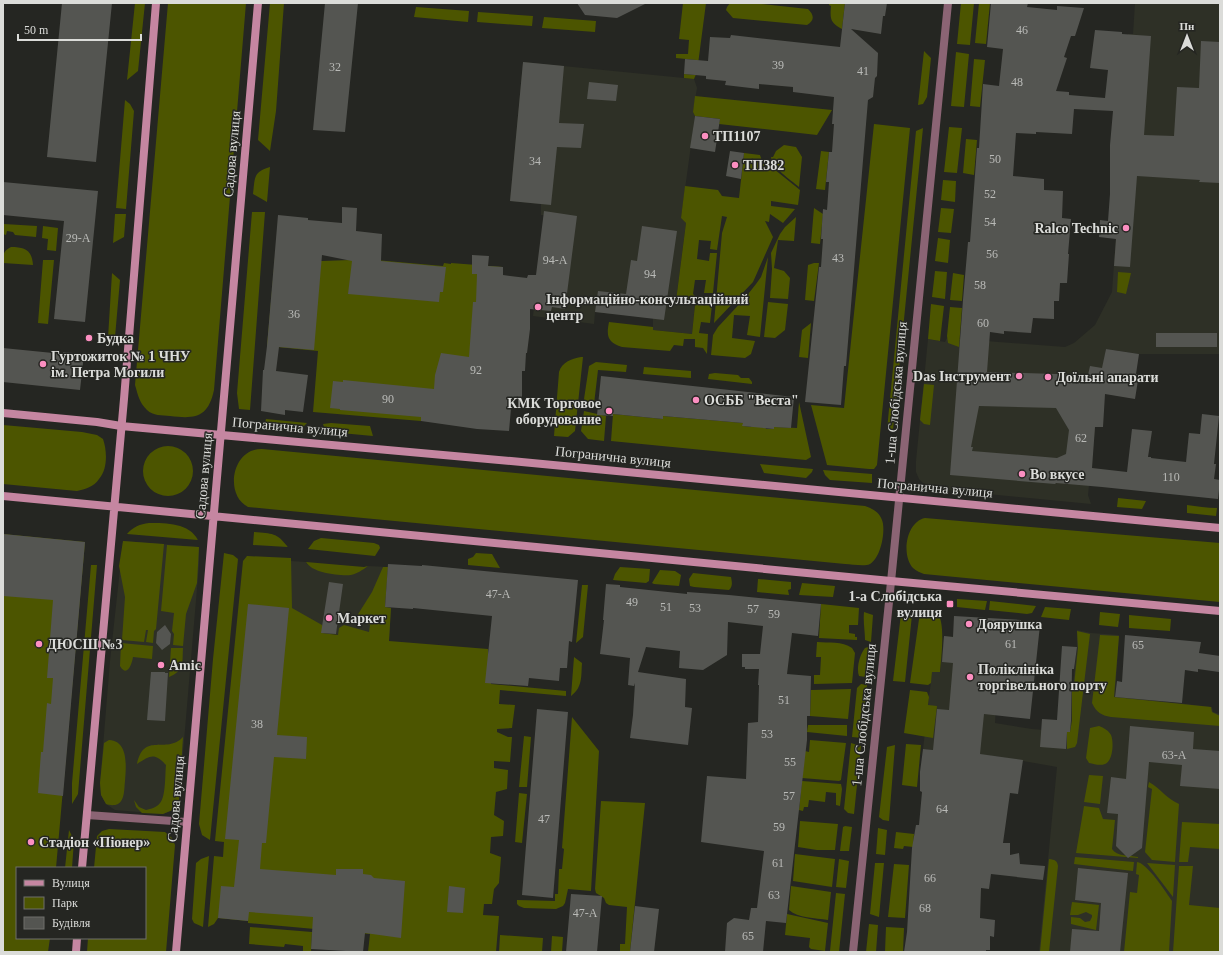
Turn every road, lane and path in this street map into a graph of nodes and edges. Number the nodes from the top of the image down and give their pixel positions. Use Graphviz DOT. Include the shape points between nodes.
graph roads {
  1 [pos="156,3"];
  2 [pos="258,3"];
  3 [pos="948,3"];
  4 [pos="3,413"];
  5 [pos="121,426"];
  6 [pos="220,434"];
  7 [pos="3,496"];
  8 [pos="899,498"];
  9 [pos="113,506"];
  10 [pos="214,516"];
  11 [pos="1220,528"];
  12 [pos="891,581"];
  13 [pos="1220,611"];
  14 [pos="87,815"];
  15 [pos="187,822"];
  16 [pos="82,867"];
  17 [pos="77,939"];
  18 [pos="76,952"];
  19 [pos="176,952"];
  20 [pos="853,952"];
  1 -- 5 [label="main road"];
  2 -- 6 [label="main road, Садова вулиця"];
  3 -- 8 [label="street, 1-ша Слобідська вулиця"];
  4 -- 5 [label="main road, Погранична вулиця"];
  5 -- 6 [label="main road, Погранична вулиця"];
  5 -- 9 [label="main road"];
  6 -- 8 [label="main road, Погранична вулиця"];
  6 -- 10 [label="main road, Садова вулиця"];
  7 -- 9 [label="main road"];
  8 -- 11 [label="main road, Погранична вулиця"];
  8 -- 12 [label="street, 1-ша Слобідська вулиця"];
  9 -- 10 [label="main road"];
  9 -- 14 [label="main road"];
  10 -- 12 [label="main road"];
  10 -- 15 [label="main road, Садова вулиця"];
  12 -- 13 [label="main road"];
  12 -- 20 [label="street, 1-ша Слобідська вулиця"];
  14 -- 15 [label="street"];
  14 -- 16 [label="main road"];
  15 -- 19 [label="main road, Садова вулиця"];
  17 -- 18 [label="main road"];
}
